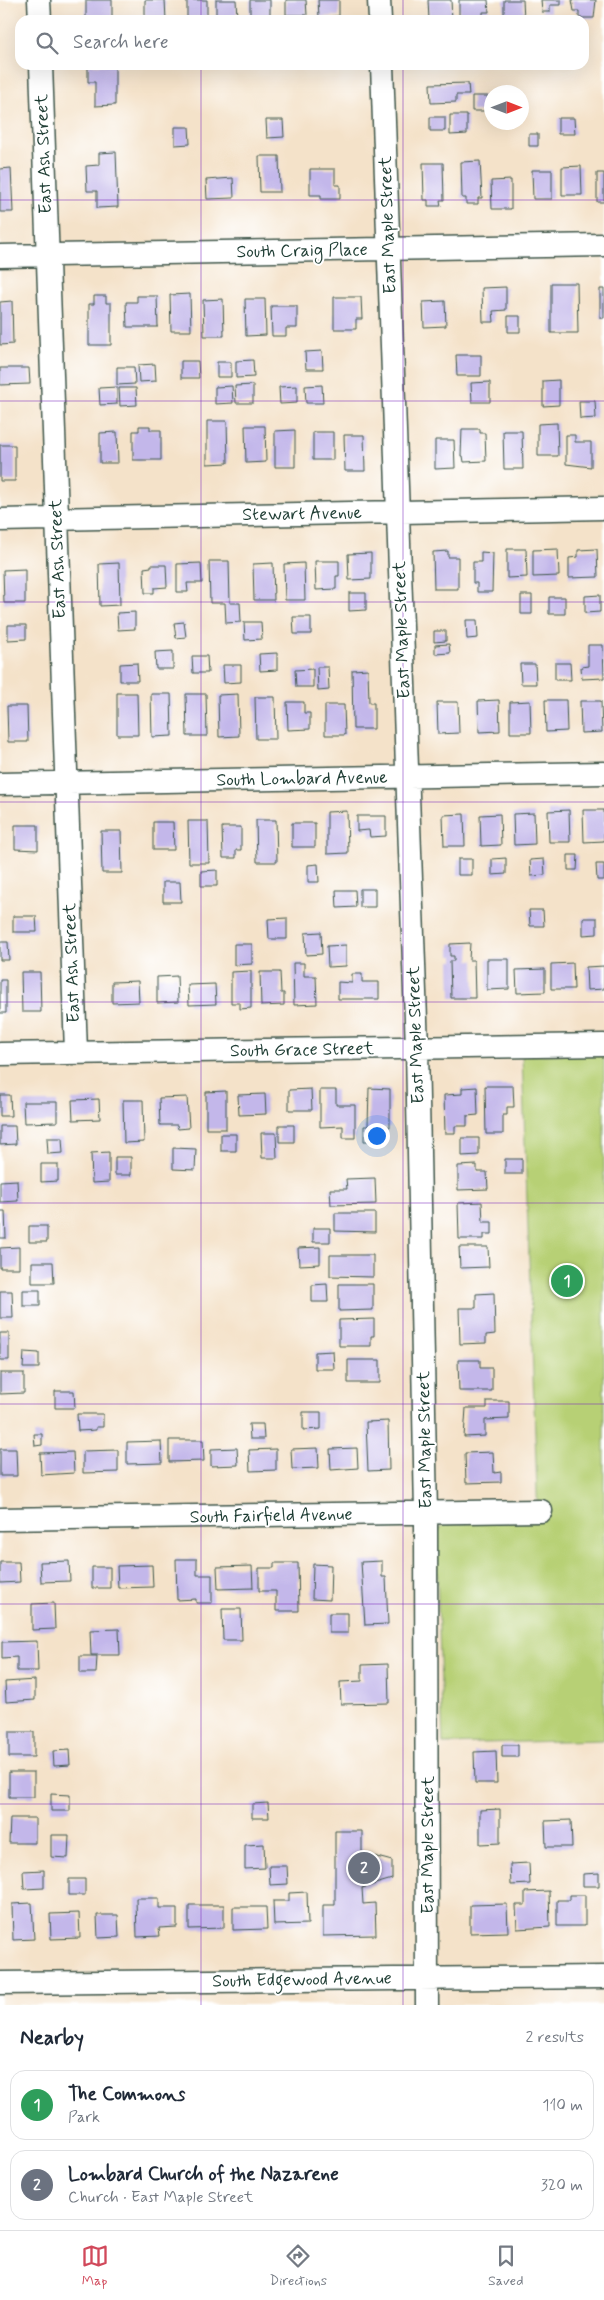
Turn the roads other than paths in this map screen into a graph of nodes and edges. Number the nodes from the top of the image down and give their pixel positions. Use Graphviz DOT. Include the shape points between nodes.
graph roads {
  1 [pos="39,0"];
  2 [pos="379,0"];
  3 [pos="40,15"];
  4 [pos="380,15"];
  5 [pos="41,70"];
  6 [pos="382,70"];
  7 [pos="604,245"];
  8 [pos="388,250"];
  9 [pos="47,255"];
  10 [pos="0,256"];
  11 [pos="604,508"];
  12 [pos="398,513"];
  13 [pos="56,518"];
  14 [pos="0,520"];
  15 [pos="604,773"];
  16 [pos="407,777"];
  17 [pos="65,783"];
  18 [pos="0,784"];
  19 [pos="604,1044"];
  20 [pos="417,1048"];
  21 [pos="76,1052"];
  22 [pos="0,1054"];
  23 [pos="541,1511"];
  24 [pos="426,1514"];
  25 [pos="0,1519"];
  26 [pos="604,1977"];
  27 [pos="427,1978"];
  28 [pos="0,1983"];
  29 [pos="427,2005"];
  1 -- 3 [label="street"];
  2 -- 4 [label="street"];
  5 -- 9 [label="street, East Ash Street"];
  6 -- 8 [label="street, East Maple Street"];
  7 -- 8 [label="street, South Craig Place"];
  8 -- 9 [label="street, South Craig Place"];
  8 -- 12 [label="street, East Maple Street"];
  9 -- 10 [label="street, South Craig Place"];
  9 -- 13 [label="street, East Ash Street"];
  11 -- 12 [label="street, Stewart Avenue"];
  12 -- 13 [label="street, Stewart Avenue"];
  12 -- 16 [label="street, East Maple Street"];
  13 -- 14 [label="street, Stewart Avenue"];
  13 -- 17 [label="street, East Ash Street"];
  15 -- 16 [label="street, South Lombard Avenue"];
  16 -- 17 [label="street, South Lombard Avenue"];
  16 -- 20 [label="street, East Maple Street"];
  17 -- 18 [label="street, South Lombard Avenue"];
  17 -- 21 [label="street, East Ash Street"];
  19 -- 20 [label="street, South Grace Street"];
  20 -- 21 [label="street, South Grace Street"];
  20 -- 24 [label="street, East Maple Street"];
  21 -- 22 [label="street, South Grace Street"];
  23 -- 24 [label="street, South Fairfield Avenue"];
  24 -- 25 [label="street, South Fairfield Avenue"];
  24 -- 27 [label="street, East Maple Street"];
  26 -- 27 [label="street, South Edgewood Avenue"];
  27 -- 28 [label="street, South Edgewood Avenue"];
  27 -- 29 [label="street, East Maple Street"];
}
